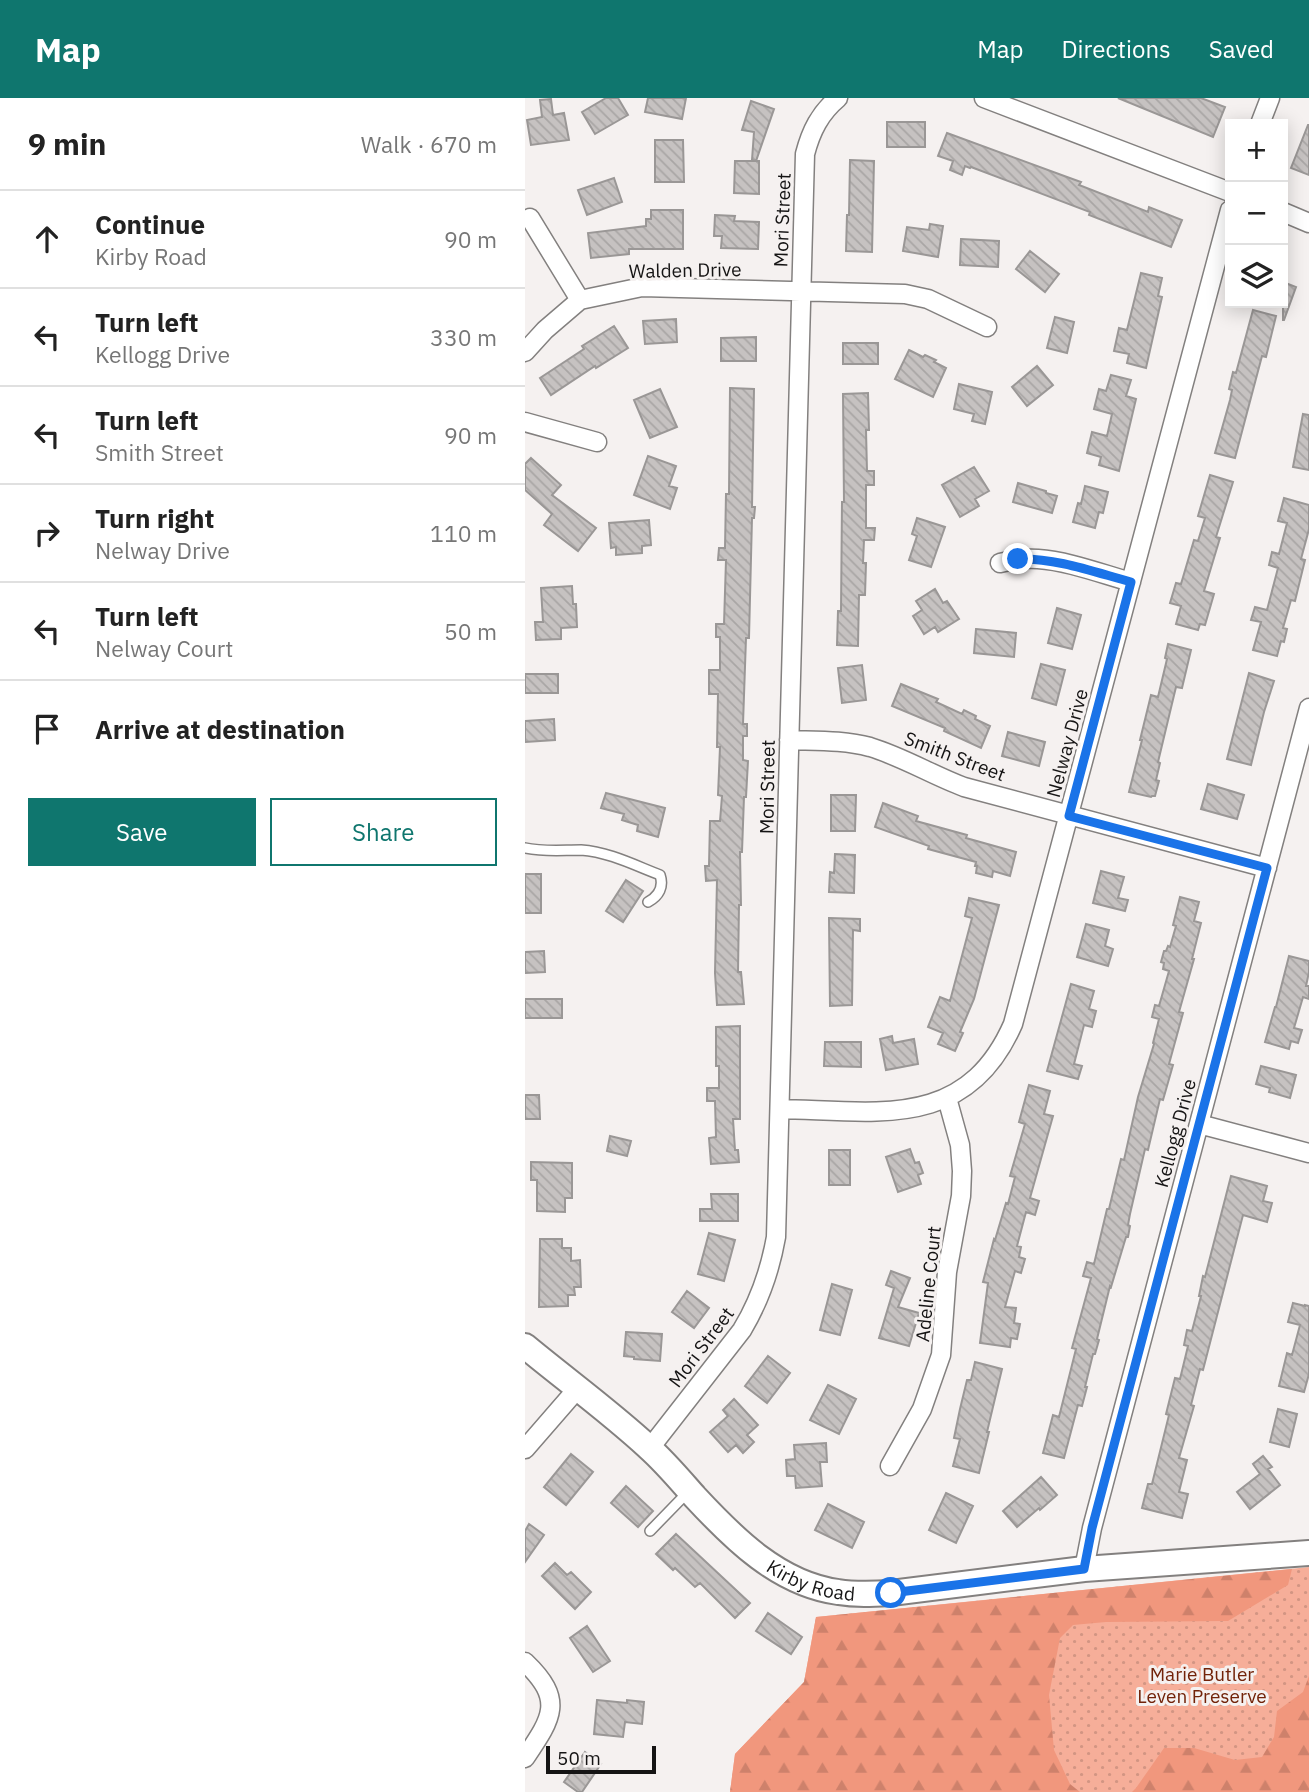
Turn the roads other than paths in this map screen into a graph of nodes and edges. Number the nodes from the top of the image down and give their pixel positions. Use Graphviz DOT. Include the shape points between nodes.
graph roads {
  1 [pos="838,98"];
  2 [pos="983,98"];
  3 [pos="1270,98"];
  4 [pos="1262,119"];
  5 [pos="1225,190"];
  6 [pos="1288,214"];
  7 [pos="530,218"];
  8 [pos="1309,223"];
  9 [pos="1225,229"];
  10 [pos="800,292"];
  11 [pos="580,300"];
  12 [pos="987,327"];
  13 [pos="525,352"];
  14 [pos="525,422"];
  15 [pos="597,442"];
  16 [pos="1000,563"];
  17 [pos="1131,582"];
  18 [pos="1309,708"];
  19 [pos="789,740"];
  20 [pos="1069,816"];
  21 [pos="525,848"];
  22 [pos="1267,868"];
  23 [pos="648,902"];
  24 [pos="947,1098"];
  25 [pos="780,1109"];
  26 [pos="1199,1124"];
  27 [pos="1309,1153"];
  28 [pos="525,1346"];
  29 [pos="577,1388"];
  30 [pos="650,1448"];
  31 [pos="525,1449"];
  32 [pos="890,1466"];
  33 [pos="690,1490"];
  34 [pos="650,1531"];
  35 [pos="1309,1553"];
  36 [pos="1084,1569"];
  37 [pos="525,1662"];
  38 [pos="525,1758"];
  1 -- 10 [label="street, Mori Street" via="818,120 805,154"];
  2 -- 5 [label="street"];
  3 -- 4 [label="street"];
  6 -- 8 [label="street"];
  7 -- 11 [label="street"];
  9 -- 17 [label="street, Nelway Drive"];
  10 -- 11 [label="street, Walden Drive" via="642,287"];
  10 -- 12 [label="street, Walden Drive" via="905,294 928,299"];
  10 -- 19 [label="street, Mori Street"];
  11 -- 13 [label="street, Walden Drive"];
  14 -- 15 [label="street"];
  16 -- 17 [label="street" via="1038,559"];
  17 -- 20 [label="street, Nelway Drive"];
  18 -- 22 [label="street, Kellogg Drive"];
  19 -- 20 [label="street, Smith Street" via="867,747 964,787"];
  19 -- 25 [label="street, Mori Street"];
  20 -- 22 [label="street, Smith Street"];
  20 -- 24 [label="street, Nelway Drive" via="1005,1044 979,1076"];
  21 -- 23 [label="lane" via="606,854 660,875 661,889"];
  22 -- 26 [label="street, Kellogg Drive"];
  24 -- 25 [label="street, Nelway Drive" via="891,1111"];
  24 -- 32 [label="street, Adeline Court" via="962,1171 941,1355 922,1409"];
  25 -- 30 [label="street, Mori Street" via="776,1237 763,1290 742,1330"];
  26 -- 27 [label="street"];
  26 -- 36 [label="street, Kellogg Drive"];
  28 -- 29 [label="main road, Kirby Road"];
  29 -- 30 [label="main road, Kirby Road"];
  29 -- 31 [label="street"];
  30 -- 33 [label="main road, Kirby Road"];
  33 -- 34 [label="lane"];
  33 -- 36 [label="main road, Kirby Road" via="740,1543 770,1565 799,1582 837,1592 891,1593"];
  35 -- 36 [label="main road, Kirby Road"];
  37 -- 38 [label="street" via="546,1688 550,1712"];
}
